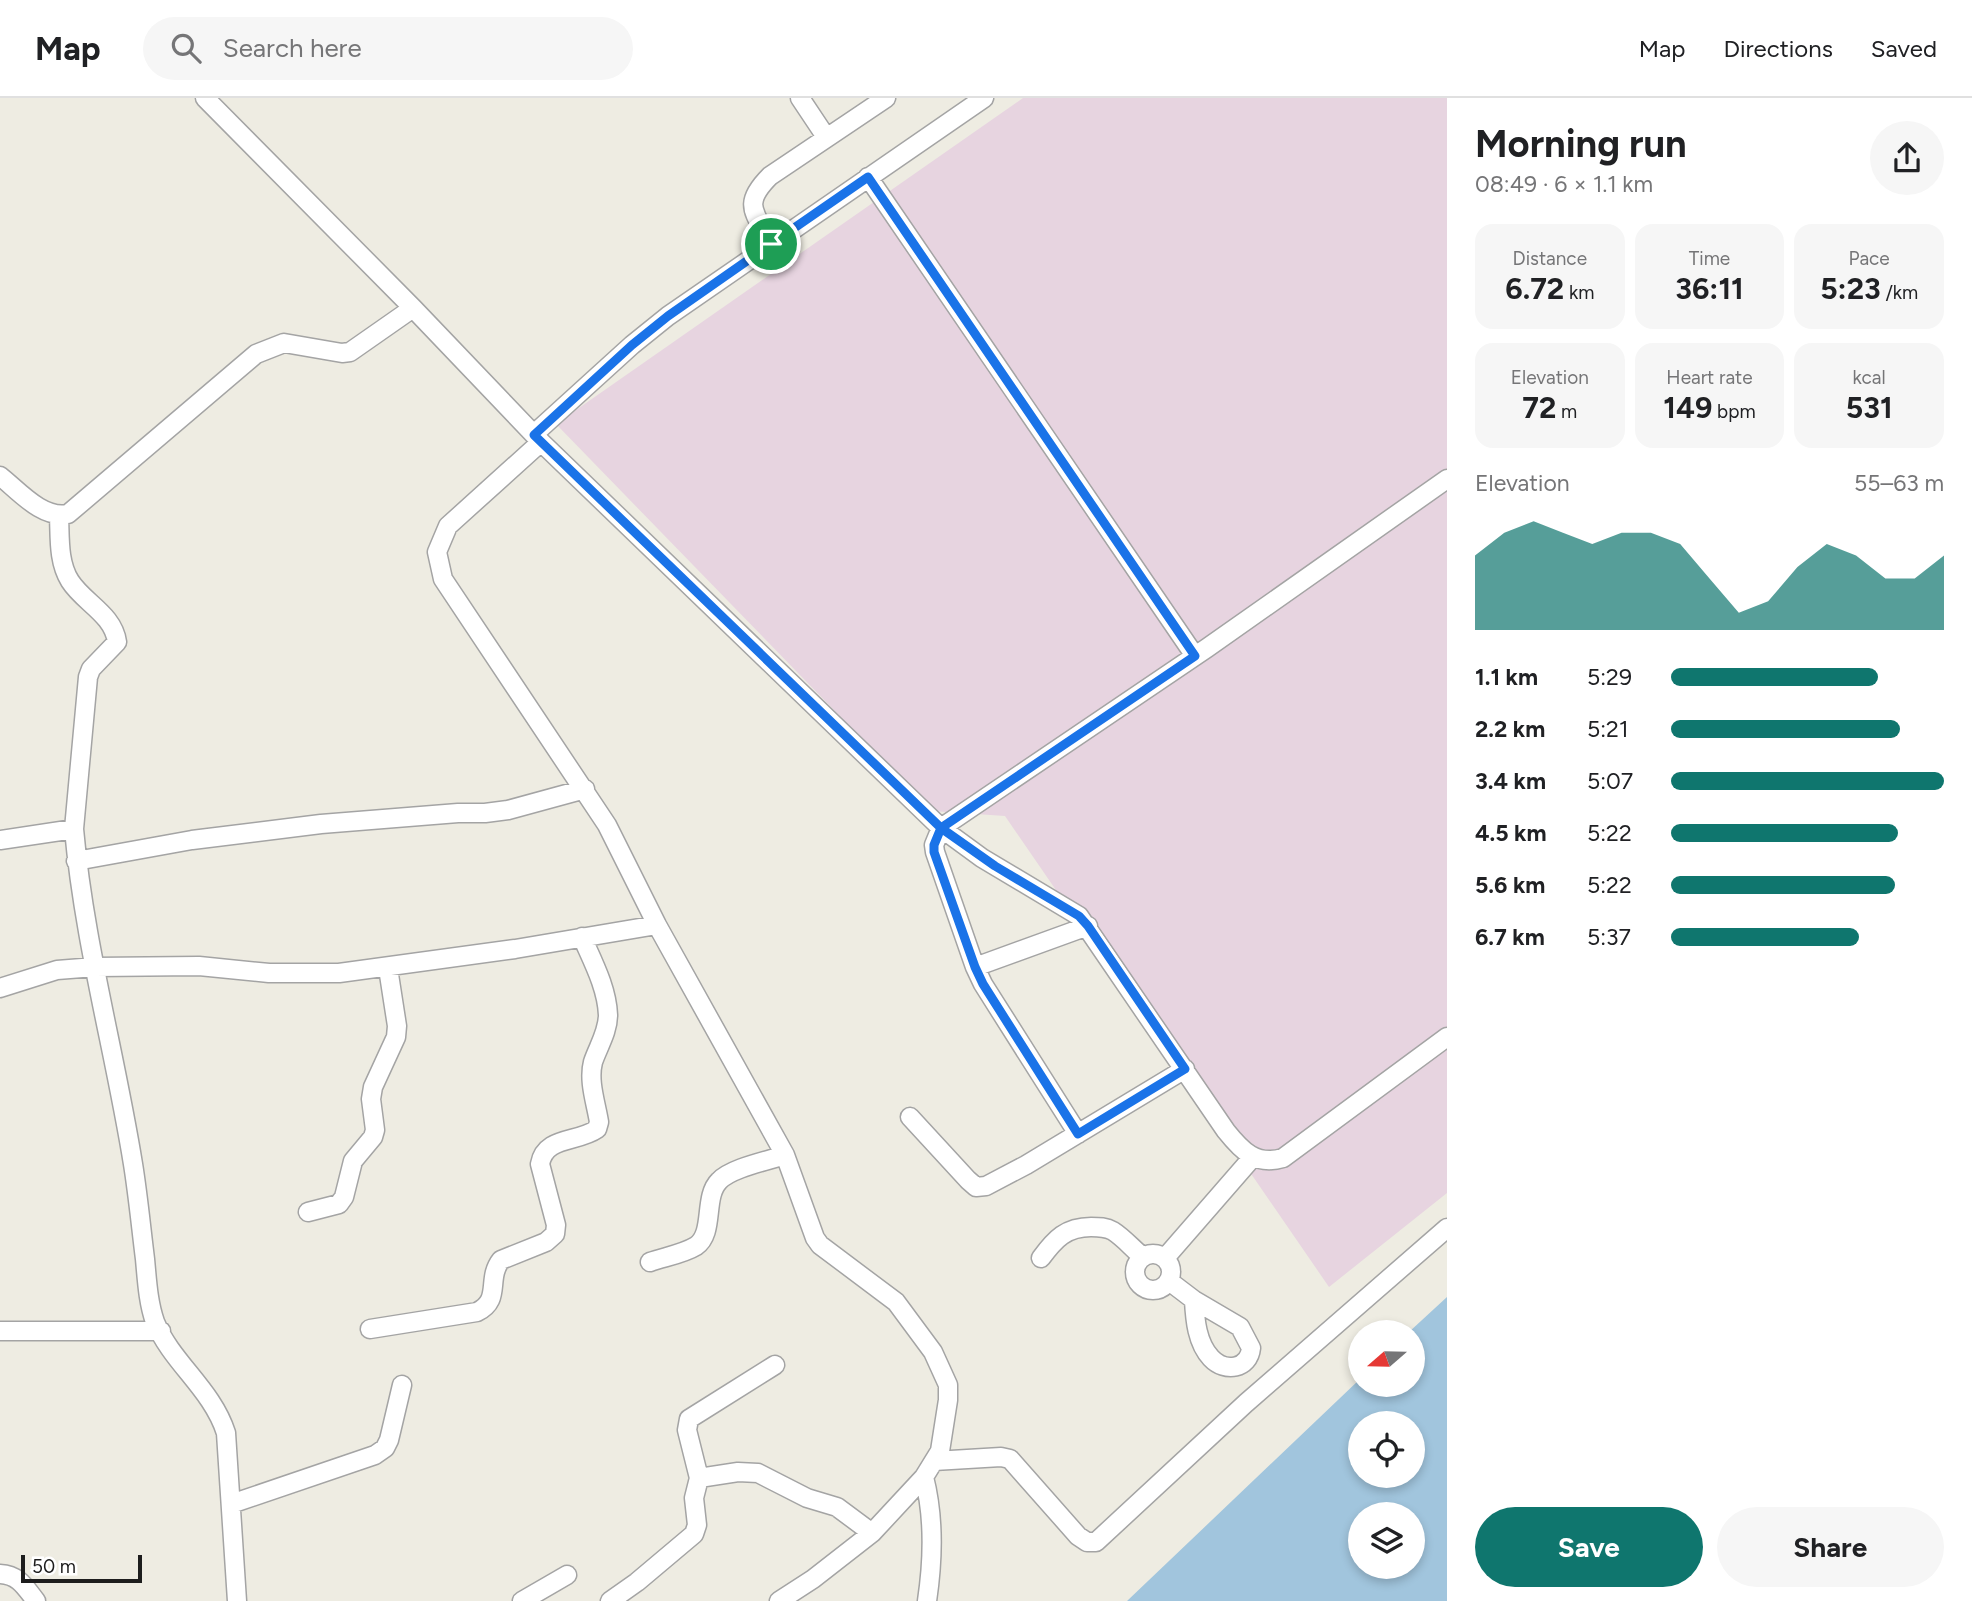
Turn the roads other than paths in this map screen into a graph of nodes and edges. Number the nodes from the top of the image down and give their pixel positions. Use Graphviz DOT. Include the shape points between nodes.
graph roads {
  1 [pos="205,98"];
  2 [pos="800,98"];
  3 [pos="984,98"];
  4 [pos="876,101"];
  5 [pos="827,137"];
  6 [pos="868,177"];
  7 [pos="771,244"];
  8 [pos="413,308"];
  9 [pos="537,438"];
  10 [pos="0,477"];
  11 [pos="1447,479"];
  12 [pos="59,516"];
  13 [pos="1195,656"];
  14 [pos="584,789"];
  15 [pos="941,828"];
  16 [pos="74,830"];
  17 [pos="0,840"];
  18 [pos="76,861"];
  19 [pos="657,925"];
  20 [pos="1088,926"];
  21 [pos="582,937"];
  22 [pos="95,967"];
  23 [pos="975,967"];
  24 [pos="388,968"];
  25 [pos="0,988"];
  26 [pos="1447,1037"];
  27 [pos="1185,1069"];
  28 [pos="910,1117"];
  29 [pos="1078,1134"];
  30 [pos="785,1155"];
  31 [pos="1252,1158"];
  32 [pos="308,1212"];
  33 [pos="1447,1228"];
  34 [pos="1143,1257"];
  35 [pos="1041,1258"];
  36 [pos="1165,1258"];
  37 [pos="650,1262"];
  38 [pos="1170,1281"];
  39 [pos="1194,1300"];
  40 [pos="370,1329"];
  41 [pos="0,1331"];
  42 [pos="161,1331"];
  43 [pos="775,1364"];
  44 [pos="402,1385"];
  45 [pos="934,1461"];
  46 [pos="924,1477"];
  47 [pos="699,1478"];
  48 [pos="231,1504"];
  49 [pos="872,1533"];
  50 [pos="0,1574"];
  51 [pos="567,1575"];
  52 [pos="36,1601"];
  53 [pos="237,1601"];
  54 [pos="522,1601"];
  55 [pos="610,1601"];
  56 [pos="779,1601"];
  57 [pos="927,1601"];
  1 -- 8 [label="street"];
  2 -- 5 [label="street"];
  3 -- 6 [label="street"];
  4 -- 5 [label="street"];
  5 -- 7 [label="street" via="757,189 752,208"];
  6 -- 7 [label="street"];
  6 -- 13 [label="street"];
  7 -- 9 [label="street" via="659,323"];
  8 -- 9 [label="street"];
  8 -- 12 [label="street" via="350,352 284,343 256,354 77,508"];
  9 -- 14 [label="street" via="448,526 437,552 443,579"];
  9 -- 15 [label="street"];
  10 -- 12 [label="street" via="45,512"];
  11 -- 13 [label="street"];
  12 -- 16 [label="street" via="61,555 70,581 113,626 117,642 88,677"];
  13 -- 15 [label="street"];
  14 -- 18 [label="street" via="508,810 321,824 191,840"];
  14 -- 19 [label="street"];
  15 -- 20 [label="street"];
  15 -- 23 [label="street" via="934,852"];
  16 -- 17 [label="street"];
  16 -- 18 [label="street"];
  18 -- 22 [label="street"];
  19 -- 21 [label="street"];
  19 -- 30 [label="street"];
  20 -- 23 [label="street"];
  20 -- 27 [label="street"];
  21 -- 24 [label="street"];
  21 -- 40 [label="street" via="601,980 608,1015 591,1075 597,1129 542,1154 540,1164 555,1234 501,1260 488,1307"];
  22 -- 24 [label="street" via="199,966 269,973"];
  22 -- 25 [label="street" via="57,970"];
  22 -- 42 [label="street" via="133,1164 149,1299"];
  23 -- 29 [label="street"];
  24 -- 32 [label="street" via="397,1026 373,1087 373,1137 353,1161 339,1204"];
  26 -- 31 [label="street" via="1283,1158 1272,1162"];
  27 -- 29 [label="street"];
  27 -- 31 [label="street" via="1226,1131"];
  28 -- 29 [label="street" via="976,1187 1017,1170"];
  30 -- 37 [label="street" via="717,1182 703,1239"];
  30 -- 45 [label="street" via="815,1238 896,1302 933,1352 948,1392 942,1444"];
  31 -- 36 [label="street"];
  33 -- 45 [label="street" via="1246,1403 1096,1542 1079,1536 1010,1459"];
  34 -- 35 [label="street" via="1105,1227 1086,1227 1066,1231"];
  34 -- 36 [label="street"];
  34 -- 38 [label="street" via="1135,1273 1139,1283 1155,1290"];
  36 -- 38 [label="street" via="1171,1269"];
  38 -- 39 [label="street"];
  41 -- 42 [label="street"];
  42 -- 48 [label="street" via="220,1413 226,1433"];
  43 -- 47 [label="street" via="689,1419 687,1430"];
  44 -- 48 [label="street" via="389,1440 375,1455"];
  45 -- 46 [label="street"];
  46 -- 49 [label="street"];
  46 -- 57 [label="street" via="930,1510"];
  47 -- 49 [label="street" via="758,1473 807,1498 838,1507"];
  47 -- 55 [label="street" via="694,1534"];
  48 -- 53 [label="street"];
  49 -- 56 [label="street"];
  50 -- 52 [label="street" via="18,1578"];
  51 -- 54 [label="street"];
}
